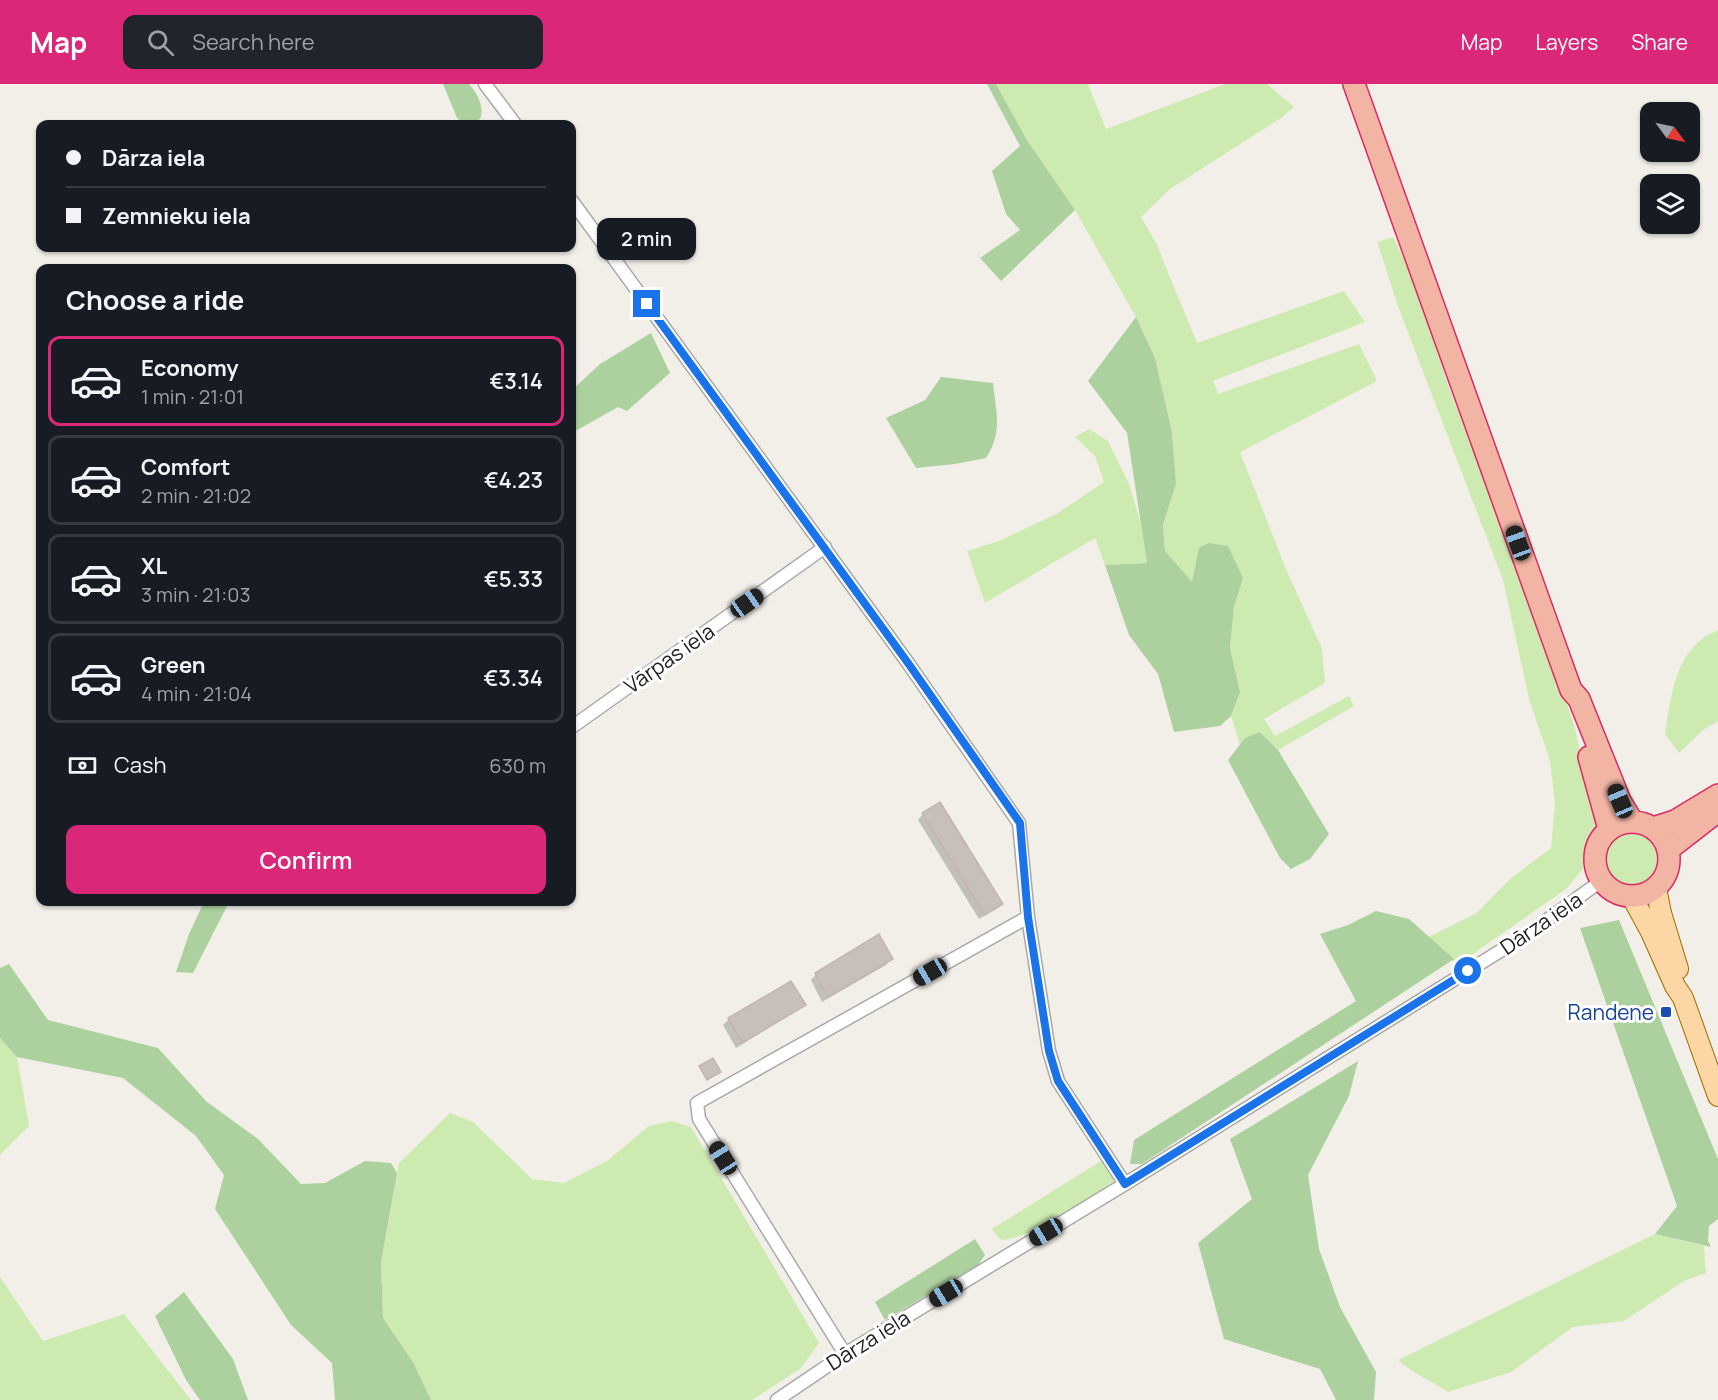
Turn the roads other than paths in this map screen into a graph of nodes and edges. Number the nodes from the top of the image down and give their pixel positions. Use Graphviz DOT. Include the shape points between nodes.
graph roads {
  1 [pos="485,84"];
  2 [pos="1354,84"];
  3 [pos="512,120"];
  4 [pos="576,206"];
  5 [pos="825,547"];
  6 [pos="1571,690"];
  7 [pos="576,724"];
  8 [pos="1718,795"];
  9 [pos="1718,811"];
  10 [pos="1632,821"];
  11 [pos="1653,828"];
  12 [pos="1609,829"];
  13 [pos="1669,849"];
  14 [pos="1601,881"];
  15 [pos="1656,888"];
  16 [pos="1632,897"];
  17 [pos="1028,917"];
  18 [pos="1683,998"];
  19 [pos="1718,1096"];
  20 [pos="1125,1184"];
  21 [pos="845,1354"];
  22 [pos="777,1400"];
  1 -- 3 [label="street"];
  2 -- 6 [label="highway"];
  4 -- 5 [label="street"];
  5 -- 7 [label="street, Vārpas iela"];
  5 -- 17 [label="street" via="1020,823"];
  6 -- 10 [label="highway" via="1579,699 1620,801"];
  6 -- 12 [label="highway" via="1570,702"];
  8 -- 11 [label="highway" via="1675,821"];
  9 -- 13 [label="highway"];
  10 -- 11 [label="highway"];
  10 -- 12 [label="highway"];
  11 -- 13 [label="highway"];
  12 -- 14 [label="highway" via="1596,848 1596,870"];
  13 -- 15 [label="highway" via="1668,870"];
  14 -- 16 [label="highway" via="1620,895"];
  14 -- 20 [label="street, Dārza iela" via="1529,933"];
  15 -- 16 [label="highway"];
  15 -- 18 [label="main road" via="1683,984"];
  16 -- 18 [label="main road"];
  17 -- 20 [label="street" via="1054,1070"];
  17 -- 21 [label="street" via="698,1103 699,1119"];
  18 -- 19 [label="main road"];
  20 -- 21 [label="street, Dārza iela"];
  21 -- 22 [label="street, Dārza iela"];
}
